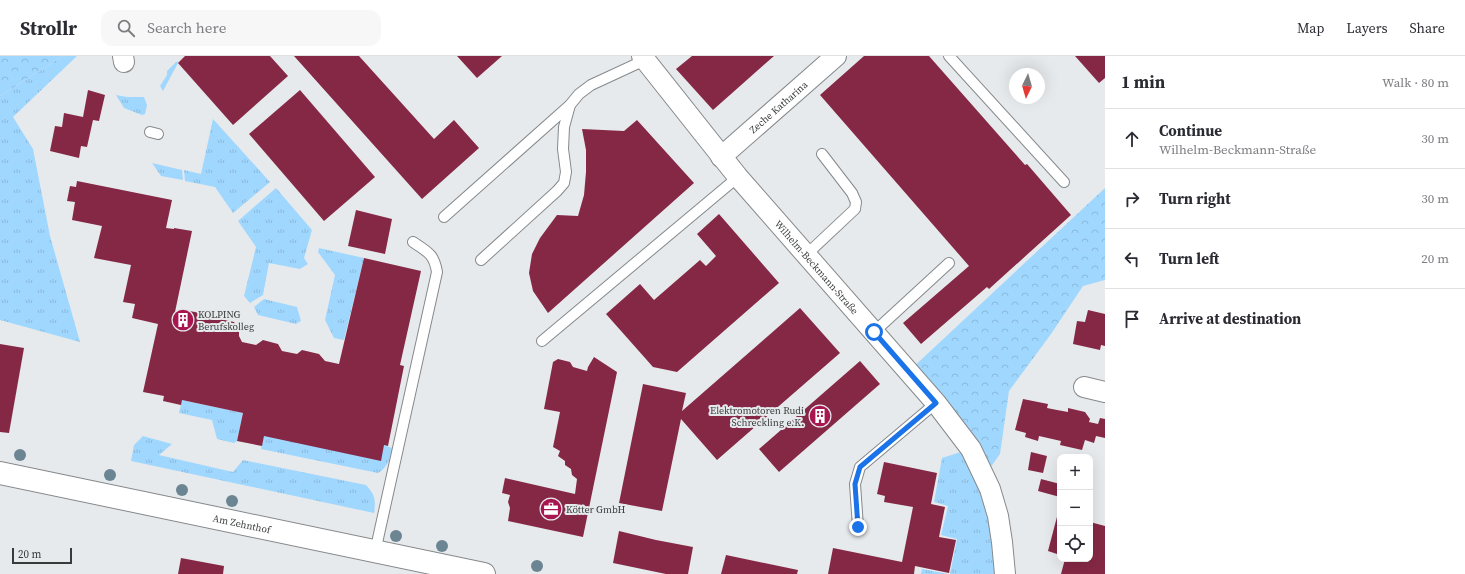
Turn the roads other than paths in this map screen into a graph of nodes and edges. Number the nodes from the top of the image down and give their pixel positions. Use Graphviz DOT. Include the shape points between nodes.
graph roads {
  1 [pos="836,56"];
  2 [pos="949,56"];
  3 [pos="643,58"];
  4 [pos="570,105"];
  5 [pos="822,154"];
  6 [pos="721,157"];
  7 [pos="738,177"];
  8 [pos="1064,182"];
  9 [pos="444,217"];
  10 [pos="414,242"];
  11 [pos="806,254"];
  12 [pos="481,260"];
  13 [pos="949,263"];
  14 [pos="874,332"];
  15 [pos="542,341"];
  16 [pos="1084,387"];
  17 [pos="1105,392"];
  18 [pos="936,403"];
  19 [pos="0,473"];
  20 [pos="858,527"];
  21 [pos="375,552"];
  22 [pos="472,573"];
  23 [pos="1005,574"];
  1 -- 6 [label="street, Zeche Katharina"];
  2 -- 8 [label="lane"];
  3 -- 4 [label="lane" via="591,85"];
  3 -- 6 [label="street, Wilhelm-Beckmann-Straße"];
  4 -- 9 [label="lane"];
  4 -- 12 [label="lane" via="564,127 564,183"];
  5 -- 11 [label="lane" via="852,193 856,202 855,209"];
  6 -- 7 [label="street, Wilhelm-Beckmann-Straße"];
  7 -- 11 [label="street, Wilhelm-Beckmann-Straße"];
  7 -- 15 [label="lane"];
  10 -- 21 [label="lane" via="430,253 437,272"];
  11 -- 14 [label="street, Wilhelm-Beckmann-Straße"];
  13 -- 14 [label="lane"];
  14 -- 18 [label="street, Wilhelm-Beckmann-Straße"];
  16 -- 17 [label="street"];
  18 -- 20 [label="lane" via="860,467 855,484"];
  18 -- 23 [label="street, Wilhelm-Beckmann-Straße" via="972,449 990,489 998,516"];
  19 -- 21 [label="main road, Am Zehnthof"];
  21 -- 22 [label="main road, Am Zehnthof"];
}
